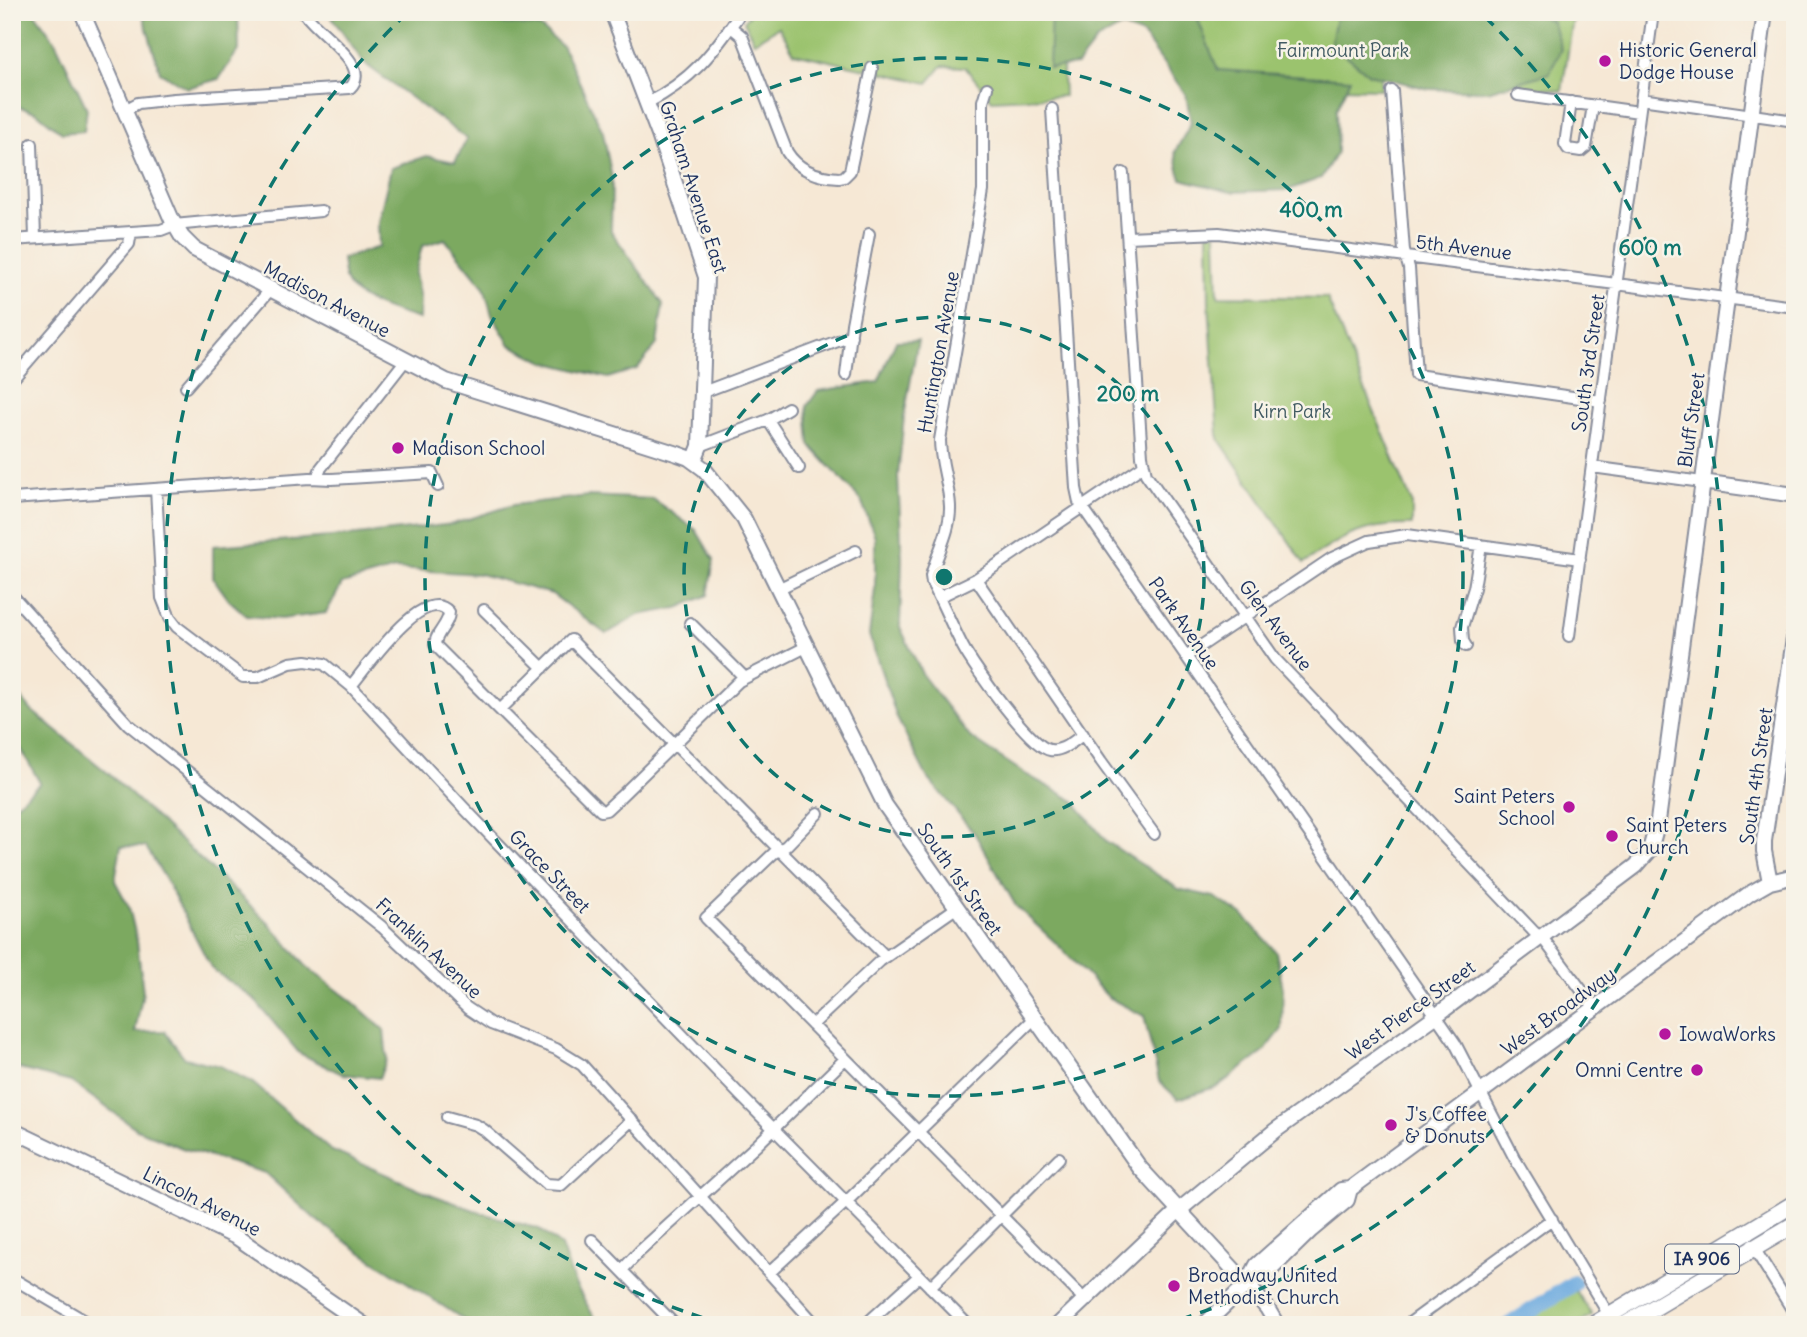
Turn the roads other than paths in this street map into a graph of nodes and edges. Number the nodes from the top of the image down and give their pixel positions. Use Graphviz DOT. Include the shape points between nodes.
graph roads {
  1 [pos="82,12"];
  2 [pos="304,12"];
  3 [pos="612,12"];
  4 [pos="741,12"];
  5 [pos="1653,12"];
  6 [pos="1765,12"];
  7 [pos="731,27"];
  8 [pos="872,68"];
  9 [pos="987,88"];
  10 [pos="1392,91"];
  11 [pos="1518,95"];
  12 [pos="1641,99"];
  13 [pos="1571,102"];
  14 [pos="647,103"];
  15 [pos="1592,106"];
  16 [pos="1052,109"];
  17 [pos="125,110"];
  18 [pos="1639,112"];
  19 [pos="1751,115"];
  20 [pos="1795,121"];
  21 [pos="32,144"];
  22 [pos="1123,173"];
  23 [pos="321,211"];
  24 [pos="174,225"];
  25 [pos="131,232"];
  26 [pos="869,234"];
  27 [pos="1128,237"];
  28 [pos="35,238"];
  29 [pos="12,240"];
  30 [pos="1406,258"];
  31 [pos="1616,284"];
  32 [pos="270,290"];
  33 [pos="1727,298"];
  34 [pos="1795,307"];
  35 [pos="851,336"];
  36 [pos="405,361"];
  37 [pos="846,375"];
  38 [pos="12,380"];
  39 [pos="186,387"];
  40 [pos="703,393"];
  41 [pos="1601,401"];
  42 [pos="788,408"];
  43 [pos="768,420"];
  44 [pos="700,446"];
  45 [pos="679,454"];
  46 [pos="694,461"];
  47 [pos="1143,466"];
  48 [pos="1592,467"];
  49 [pos="799,468"];
  50 [pos="317,478"];
  51 [pos="1702,482"];
  52 [pos="438,486"];
  53 [pos="156,489"];
  54 [pos="1795,495"];
  55 [pos="12,499"];
  56 [pos="1082,507"];
  57 [pos="1481,545"];
  58 [pos="856,551"];
  59 [pos="1580,559"];
  60 [pos="976,579"];
  61 [pos="778,589"];
  62 [pos="12,594"];
  63 [pos="939,597"];
  64 [pos="484,610"];
  65 [pos="1246,616"];
  66 [pos="690,623"];
  67 [pos="1795,632"];
  68 [pos="1569,636"];
  69 [pos="1466,646"];
  70 [pos="806,647"];
  71 [pos="1186,656"];
  72 [pos="543,668"];
  73 [pos="745,678"];
  74 [pos="1792,681"];
  75 [pos="351,686"];
  76 [pos="500,710"];
  77 [pos="1083,734"];
  78 [pos="674,744"];
  79 [pos="818,813"];
  80 [pos="1656,833"];
  81 [pos="1154,834"];
  82 [pos="780,850"];
  83 [pos="1795,876"];
  84 [pos="1770,882"];
  85 [pos="956,908"];
  86 [pos="1539,937"];
  87 [pos="886,957"];
  88 [pos="1595,1008"];
  89 [pos="1437,1015"];
  90 [pos="1034,1018"];
  91 [pos="812,1025"];
  92 [pos="845,1059"];
  93 [pos="1480,1092"];
  94 [pos="447,1117"];
  95 [pos="632,1120"];
  96 [pos="773,1129"];
  97 [pos="12,1130"];
  98 [pos="918,1132"];
  99 [pos="1059,1158"];
  100 [pos="700,1196"];
  101 [pos="846,1202"];
  102 [pos="1795,1203"];
  103 [pos="1178,1211"];
  104 [pos="1001,1216"];
  105 [pos="1552,1219"];
  106 [pos="1795,1224"];
  107 [pos="1745,1233"];
  108 [pos="592,1240"];
  109 [pos="1754,1248"];
  110 [pos="622,1270"];
  111 [pos="769,1273"];
  112 [pos="919,1276"];
  113 [pos="12,1278"];
  114 [pos="1247,1284"];
  115 [pos="930,1287"];
  116 [pos="1084,1299"];
  117 [pos="1795,1314"];
  118 [pos="1612,1320"];
  119 [pos="92,1325"];
  120 [pos="364,1325"];
  121 [pos="676,1325"];
  122 [pos="816,1325"];
  123 [pos="865,1325"];
  124 [pos="968,1325"];
  125 [pos="1058,1325"];
  126 [pos="1204,1325"];
  127 [pos="1277,1325"];
  128 [pos="1407,1325"];
  129 [pos="1593,1325"];
  130 [pos="1625,1325"];
  1 -- 17 [label="main road, Madison Avenue"];
  2 -- 17 [label="street" via="354,67 356,82 350,88 174,99 138,103"];
  3 -- 14 [label="main road, Graham Avenue East"];
  4 -- 7 [label="street"];
  5 -- 12 [label="street, South 3rd Street"];
  6 -- 19 [label="main road, Bluff Street"];
  7 -- 8 [label="street" via="741,36 790,158 813,173 839,178 850,171"];
  7 -- 14 [label="street" via="684,82"];
  9 -- 63 [label="street, Huntington Avenue" via="983,190 940,440 950,506 947,532 931,576"];
  10 -- 30 [label="street"];
  11 -- 13 [label="street"];
  12 -- 18 [label="street, South 3rd Street"];
  12 -- 19 [label="street"];
  13 -- 15 [label="street"];
  13 -- 15 [label="street" via="1568,149 1586,147"];
  14 -- 40 [label="main road, Graham Avenue East" via="706,277"];
  15 -- 18 [label="street"];
  16 -- 56 [label="street, Park Avenue" via="1076,488"];
  17 -- 24 [label="main road, Madison Avenue"];
  18 -- 31 [label="street, South 3rd Street"];
  19 -- 20 [label="street"];
  19 -- 33 [label="main road, Bluff Street"];
  21 -- 28 [label="street"];
  22 -- 27 [label="street, Glen Avenue"];
  23 -- 24 [label="street"];
  24 -- 25 [label="street"];
  24 -- 32 [label="main road, Madison Avenue" via="194,249"];
  25 -- 28 [label="street"];
  25 -- 38 [label="street" via="129,244"];
  26 -- 35 [label="street"];
  27 -- 30 [label="street, 5th Avenue" via="1219,233"];
  27 -- 47 [label="street, Glen Avenue"];
  28 -- 29 [label="street"];
  30 -- 31 [label="street, 5th Avenue"];
  30 -- 41 [label="street" via="1416,375"];
  31 -- 33 [label="street, 5th Avenue"];
  31 -- 41 [label="street, South 3rd Street"];
  32 -- 36 [label="main road, Madison Avenue"];
  32 -- 39 [label="street"];
  33 -- 34 [label="street, 5th Avenue"];
  33 -- 51 [label="main road, Bluff Street"];
  35 -- 37 [label="street"];
  35 -- 40 [label="street"];
  36 -- 45 [label="main road, Madison Avenue" via="446,381"];
  36 -- 50 [label="street"];
  40 -- 44 [label="main road, Graham Avenue East"];
  41 -- 48 [label="street, South 3rd Street"];
  42 -- 43 [label="street"];
  43 -- 44 [label="street"];
  43 -- 49 [label="street"];
  44 -- 45 [label="main road"];
  44 -- 46 [label="main road, Graham Avenue East"];
  45 -- 46 [label="main road, Madison Avenue"];
  46 -- 61 [label="main road, South 1st Street" via="744,519"];
  47 -- 56 [label="street"];
  47 -- 65 [label="street, Glen Avenue"];
  48 -- 51 [label="street"];
  48 -- 59 [label="street, South 3rd Street"];
  50 -- 52 [label="street" via="432,473"];
  50 -- 53 [label="street"];
  51 -- 54 [label="main road"];
  51 -- 80 [label="main road, Bluff Street"];
  53 -- 55 [label="street"];
  53 -- 75 [label="street, Grace Street" via="162,598 177,627 243,677 258,677 306,661 324,664"];
  56 -- 60 [label="street"];
  56 -- 71 [label="street, Park Avenue"];
  57 -- 59 [label="street"];
  57 -- 65 [label="street" via="1407,536 1369,541 1332,558"];
  57 -- 69 [label="street" via="1462,627"];
  58 -- 61 [label="street"];
  59 -- 68 [label="street, South 3rd Street"];
  60 -- 63 [label="street"];
  60 -- 77 [label="street"];
  61 -- 70 [label="main road, South 1st Street"];
  62 -- 95 [label="street, Franklin Avenue" via="128,724 382,928 467,1008 491,1024 571,1056"];
  63 -- 77 [label="street, Huntington Avenue" via="964,649 1007,710 1038,744 1053,751"];
  64 -- 72 [label="street"];
  65 -- 71 [label="street"];
  65 -- 86 [label="street, Glen Avenue" via="1284,669"];
  66 -- 73 [label="street"];
  67 -- 74 [label="main road, South 4th Street"];
  70 -- 73 [label="street"];
  70 -- 85 [label="main road, South 1st Street" via="885,805"];
  71 -- 89 [label="street, Park Avenue"];
  72 -- 76 [label="street"];
  72 -- 78 [label="street" via="571,640"];
  73 -- 78 [label="street"];
  74 -- 84 [label="main road, South 4th Street" via="1764,841"];
  75 -- 76 [label="street" via="411,616 440,605 449,612 435,645"];
  75 -- 96 [label="street, Grace Street"];
  76 -- 78 [label="street" via="601,811"];
  77 -- 81 [label="street"];
  78 -- 82 [label="street"];
  79 -- 82 [label="street"];
  80 -- 86 [label="main road, West Pierce Street" via="1643,859"];
  82 -- 87 [label="street"];
  82 -- 91 [label="street" via="706,918"];
  83 -- 84 [label="main road, West Broadway"];
  84 -- 88 [label="main road, West Broadway"];
  85 -- 87 [label="street"];
  85 -- 90 [label="main road, South 1st Street"];
  86 -- 88 [label="street, Glen Avenue"];
  86 -- 89 [label="main road, West Pierce Street"];
  87 -- 91 [label="street"];
  88 -- 93 [label="main road, West Broadway"];
  89 -- 93 [label="street, Park Avenue"];
  89 -- 103 [label="main road, West Pierce Street" via="1276,1130"];
  90 -- 98 [label="street"];
  90 -- 103 [label="main road, South 1st Street" via="1140,1168"];
  91 -- 92 [label="street"];
  92 -- 96 [label="street"];
  92 -- 98 [label="street"];
  93 -- 105 [label="street, Park Avenue"];
  93 -- 114 [label="main road, West Broadway" via="1350,1189 1340,1190 1257,1265"];
  94 -- 95 [label="street" via="476,1125 546,1184 561,1185"];
  95 -- 100 [label="street, Franklin Avenue"];
  96 -- 100 [label="street"];
  96 -- 101 [label="street, Grace Street"];
  97 -- 120 [label="main road, Lincoln Avenue" via="238,1238"];
  98 -- 101 [label="street"];
  98 -- 104 [label="street"];
  99 -- 104 [label="street"];
  100 -- 110 [label="street"];
  100 -- 111 [label="street, Franklin Avenue"];
  101 -- 111 [label="street"];
  101 -- 112 [label="street, Grace Street"];
  102 -- 107 [label="main road, IA 906"];
  103 -- 114 [label="main road, South 1st Street"];
  103 -- 116 [label="main road, West Pierce Street"];
  104 -- 115 [label="street"];
  104 -- 116 [label="street"];
  105 -- 118 [label="street, Park Avenue"];
  105 -- 128 [label="street"];
  106 -- 109 [label="main road, IA 906"];
  107 -- 109 [label="street"];
  107 -- 118 [label="main road, IA 906"];
  108 -- 110 [label="street"];
  109 -- 117 [label="street"];
  109 -- 130 [label="main road, IA 906"];
  110 -- 121 [label="street"];
  111 -- 122 [label="street, Franklin Avenue"];
  112 -- 115 [label="street, Grace Street"];
  112 -- 123 [label="street"];
  113 -- 119 [label="street"];
  114 -- 126 [label="main road, West Broadway"];
  114 -- 127 [label="main road, South 1st Street"];
  115 -- 124 [label="street, Grace Street"];
  116 -- 125 [label="main road, West Pierce Street"];
  118 -- 129 [label="main road, IA 906"];
}
